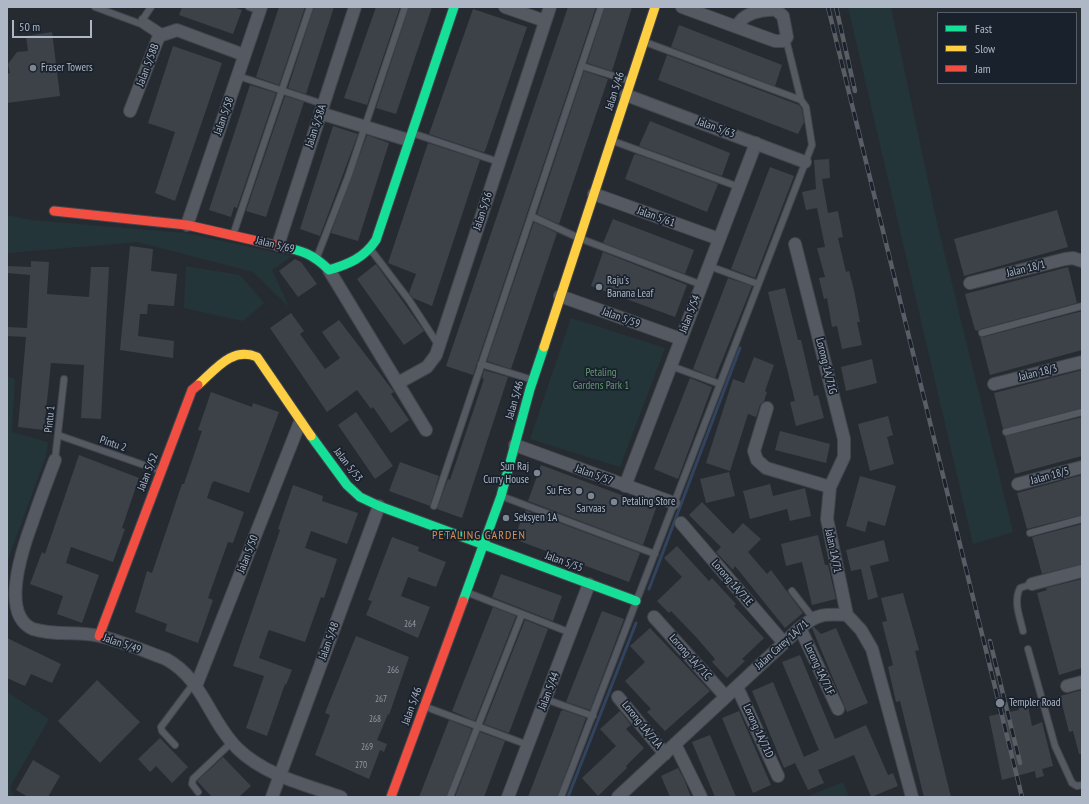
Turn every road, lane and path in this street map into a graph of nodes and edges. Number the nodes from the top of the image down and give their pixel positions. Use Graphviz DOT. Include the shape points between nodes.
graph roads {
  1 [pos="95,7"];
  2 [pos="151,7"];
  3 [pos="310,7"];
  4 [pos="355,7"];
  5 [pos="405,7"];
  6 [pos="454,7"];
  7 [pos="505,7"];
  8 [pos="550,7"];
  9 [pos="601,7"];
  10 [pos="655,7"];
  11 [pos="682,7"];
  12 [pos="256,8"];
  13 [pos="779,9"];
  14 [pos="142,21"];
  15 [pos="545,21"];
  16 [pos="737,27"];
  17 [pos="162,35"];
  18 [pos="786,39"];
  19 [pos="644,42"];
  20 [pos="244,55"];
  21 [pos="582,66"];
  22 [pos="238,76"];
  23 [pos="631,82"];
  24 [pos="282,90"];
  25 [pos="626,95"];
  26 [pos="801,100"];
  27 [pos="322,108"];
  28 [pos="130,111"];
  29 [pos="364,127"];
  30 [pos="409,137"];
  31 [pos="611,140"];
  32 [pos="756,143"];
  33 [pos="499,162"];
  34 [pos="805,162"];
  35 [pos="739,187"];
  36 [pos="594,194"];
  37 [pos="54,211"];
  38 [pos="531,216"];
  39 [pos="187,225"];
  40 [pos="233,235"];
  41 [pos="579,238"];
  42 [pos="719,239"];
  43 [pos="795,244"];
  44 [pos="278,245"];
  45 [pos="370,249"];
  46 [pos="317,258"];
  47 [pos="1082,261"];
  48 [pos="709,266"];
  49 [pos="329,270"];
  50 [pos="970,283"];
  51 [pos="702,284"];
  52 [pos="758,284"];
  53 [pos="560,296"];
  54 [pos="1082,306"];
  55 [pos="982,333"];
  56 [pos="681,339"];
  57 [pos="439,346"];
  58 [pos="257,357"];
  59 [pos="1082,362"];
  60 [pos="481,364"];
  61 [pos="671,366"];
  62 [pos="64,379"];
  63 [pos="533,380"];
  64 [pos="398,383"];
  65 [pos="720,384"];
  66 [pos="994,384"];
  67 [pos="767,408"];
  68 [pos="1082,412"];
  69 [pos="300,422"];
  70 [pos="426,430"];
  71 [pos="1006,432"];
  72 [pos="58,436"];
  73 [pos="515,445"];
  74 [pos="55,460"];
  75 [pos="1082,467"];
  76 [pos="161,472"];
  77 [pos="1018,484"];
  78 [pos="625,486"];
  79 [pos="830,487"];
  80 [pos="501,496"];
  81 [pos="674,503"];
  82 [pos="379,506"];
  83 [pos="434,506"];
  84 [pos="1082,519"];
  85 [pos="681,523"];
  86 [pos="1030,533"];
  87 [pos="483,545"];
  88 [pos="655,554"];
  89 [pos="1082,571"];
  90 [pos="589,584"];
  91 [pos="1032,584"];
  92 [pos="792,591"];
  93 [pos="466,592"];
  94 [pos="636,602"];
  95 [pos="522,614"];
  96 [pos="847,615"];
  97 [pos="654,618"];
  98 [pos="813,618"];
  99 [pos="800,628"];
  100 [pos="1024,631"];
  101 [pos="571,633"];
  102 [pos="99,636"];
  103 [pos="784,643"];
  104 [pos="1028,649"];
  105 [pos="1082,682"];
  106 [pos="195,684"];
  107 [pos="1067,686"];
  108 [pos="737,687"];
  109 [pos="618,697"];
  110 [pos="726,697"];
  111 [pos="546,699"];
  112 [pos="424,706"];
  113 [pos="838,709"];
  114 [pos="592,716"];
  115 [pos="479,726"];
  116 [pos="232,742"];
  117 [pos="528,744"];
  118 [pos="675,744"];
  119 [pos="175,745"];
  120 [pos="665,754"];
  121 [pos="280,775"];
  122 [pos="778,776"];
  123 [pos="1082,785"];
  124 [pos="198,792"];
  125 [pos="272,797"];
  126 [pos="341,797"];
  127 [pos="391,797"];
  128 [pos="450,797"];
  129 [pos="508,797"];
  130 [pos="561,797"];
  131 [pos="618,797"];
  132 [pos="701,797"];
  133 [pos="912,797"];
  1 -- 14 [label="lane"];
  2 -- 14 [label="lane"];
  3 -- 24 [label="lane"];
  4 -- 27 [label="street, Jalan 5/58A"];
  5 -- 29 [label="lane"];
  6 -- 30 [label="street"];
  7 -- 15 [label="street"];
  8 -- 15 [label="street, Jalan 5/56"];
  9 -- 21 [label="lane"];
  10 -- 19 [label="street, Jalan 5/46"];
  11 -- 16 [label="street"];
  12 -- 20 [label="street, Jalan 5/58"];
  13 -- 16 [label="street" via="745,16"];
  13 -- 18 [label="street" via="787,31"];
  14 -- 17 [label="lane"];
  15 -- 33 [label="street, Jalan 5/56"];
  16 -- 18 [label="street" via="775,41 781,42"];
  17 -- 20 [label="street, Jalan 5/58B" via="177,30"];
  17 -- 28 [label="street, Jalan 5/58B"];
  18 -- 26 [label="lane"];
  19 -- 23 [label="street, Jalan 5/46"];
  19 -- 26 [label="lane"];
  20 -- 22 [label="street, Jalan 5/58"];
  21 -- 23 [label="lane"];
  21 -- 38 [label="lane"];
  22 -- 24 [label="lane"];
  22 -- 39 [label="street, Jalan 5/58"];
  23 -- 25 [label="street, Jalan 5/46"];
  24 -- 27 [label="lane"];
  24 -- 40 [label="lane"];
  25 -- 31 [label="street, Jalan 5/46"];
  25 -- 32 [label="street, Jalan 5/63"];
  26 -- 34 [label="lane" via="806,107 811,142"];
  27 -- 29 [label="street"];
  27 -- 44 [label="street, Jalan 5/58A"];
  29 -- 30 [label="street"];
  29 -- 46 [label="lane"];
  30 -- 33 [label="lane"];
  30 -- 45 [label="street" via="376,240"];
  31 -- 35 [label="lane"];
  31 -- 36 [label="street, Jalan 5/46"];
  32 -- 34 [label="street, Jalan 5/63"];
  32 -- 35 [label="street, Jalan 5/54"];
  33 -- 57 [label="street, Jalan 5/56"];
  34 -- 52 [label="lane"];
  35 -- 42 [label="street, Jalan 5/54"];
  36 -- 41 [label="street, Jalan 5/46"];
  36 -- 42 [label="street, Jalan 5/61"];
  37 -- 39 [label="street, Jalan 5/69"];
  38 -- 41 [label="lane"];
  38 -- 60 [label="lane"];
  39 -- 40 [label="street, Jalan 5/69"];
  40 -- 44 [label="street, Jalan 5/69"];
  41 -- 51 [label="lane"];
  41 -- 53 [label="street, Jalan 5/46"];
  42 -- 48 [label="street, Jalan 5/54"];
  43 -- 79 [label="street, Lorong 1A/71G" via="844,439 844,457"];
  44 -- 46 [label="street, Jalan 5/69"];
  45 -- 49 [label="street" via="353,263"];
  45 -- 57 [label="lane"];
  46 -- 49 [label="street, Jalan 5/69"];
  47 -- 50 [label="street, Jalan 18/1" via="1065,259"];
  48 -- 51 [label="street, Jalan 5/54"];
  48 -- 52 [label="lane"];
  49 -- 64 [label="street"];
  51 -- 56 [label="street, Jalan 5/54"];
  52 -- 65 [label="lane"];
  53 -- 56 [label="street, Jalan 5/59"];
  53 -- 63 [label="street, Jalan 5/46"];
  54 -- 55 [label="lane"];
  56 -- 61 [label="street, Jalan 5/54"];
  57 -- 64 [label="street, Jalan 5/56" via="432,362"];
  58 -- 69 [label="street, Jalan 5/53"];
  58 -- 76 [label="street, Jalan 5/52" via="246,353 234,354 194,387"];
  59 -- 66 [label="street, Jalan 18/3"];
  60 -- 63 [label="lane"];
  60 -- 83 [label="lane"];
  61 -- 65 [label="lane"];
  61 -- 78 [label="street, Jalan 5/54"];
  62 -- 72 [label="lane, Pintu 1"];
  63 -- 73 [label="street, Jalan 5/46"];
  64 -- 70 [label="street"];
  65 -- 81 [label="lane"];
  67 -- 79 [label="street" via="754,451 757,460 766,468"];
  68 -- 71 [label="lane"];
  69 -- 82 [label="street, Jalan 5/53" via="354,492"];
  69 -- 106 [label="street, Jalan 5/50"];
  72 -- 74 [label="lane, Pintu 1"];
  72 -- 76 [label="lane, Pintu 2"];
  73 -- 78 [label="street, Jalan 5/57"];
  73 -- 80 [label="street, Jalan 5/46"];
  74 -- 102 [label="street, Jalan 5/49" via="13,574 11,599 21,623 32,629"];
  75 -- 77 [label="street, Jalan 18/5"];
  76 -- 102 [label="street, Jalan 5/52"];
  78 -- 81 [label="street, Jalan 5/57"];
  79 -- 96 [label="street, Jalan 1A/71" via="827,519"];
  80 -- 87 [label="street, Jalan 5/46"];
  80 -- 88 [label="lane"];
  81 -- 88 [label="lane"];
  82 -- 87 [label="street, Jalan 5/53"];
  82 -- 121 [label="street, Jalan 5/48"];
  84 -- 86 [label="lane"];
  85 -- 103 [label="street, Lorong 1A/71E"];
  87 -- 90 [label="street, Jalan 5/55"];
  87 -- 93 [label="street, Jalan 5/46"];
  88 -- 94 [label="lane"];
  89 -- 91 [label="street"];
  90 -- 94 [label="street, Jalan 5/55"];
  90 -- 101 [label="street, Jalan 5/44"];
  91 -- 100 [label="lane" via="1020,588 1017,594 1016,601"];
  92 -- 98 [label="lane"];
  93 -- 95 [label="lane"];
  93 -- 112 [label="street, Jalan 5/46"];
  94 -- 114 [label="lane"];
  95 -- 101 [label="lane"];
  95 -- 115 [label="lane"];
  96 -- 98 [label="street, Jalan Carey 1A/71" via="826,614"];
  96 -- 133 [label="street" via="861,630 872,649"];
  97 -- 110 [label="street, Lorong 1A/71C"];
  98 -- 99 [label="street, Jalan Carey 1A/71"];
  99 -- 103 [label="street, Jalan Carey 1A/71"];
  99 -- 113 [label="street, Lorong 1A/71F"];
  101 -- 111 [label="street, Jalan 5/44"];
  102 -- 106 [label="street, Jalan 5/49" via="166,659 184,670"];
  103 -- 108 [label="street, Jalan Carey 1A/71"];
  104 -- 123 [label="lane" via="1055,746 1072,783"];
  105 -- 107 [label="street"];
  106 -- 116 [label="street, Jalan 5/49"];
  106 -- 119 [label="lane" via="161,727"];
  108 -- 110 [label="street, Jalan Carey 1A/71"];
  108 -- 122 [label="street, Lorong 1A/71D"];
  109 -- 120 [label="street, Lorong 1A/71A"];
  110 -- 118 [label="street, Jalan Carey 1A/71"];
  111 -- 114 [label="lane"];
  111 -- 117 [label="street, Jalan 5/44"];
  112 -- 115 [label="lane"];
  112 -- 127 [label="street, Jalan 5/46"];
  114 -- 130 [label="lane"];
  115 -- 117 [label="lane"];
  115 -- 128 [label="lane"];
  116 -- 121 [label="street, Jalan 5/49" via="253,761"];
  116 -- 124 [label="lane" via="193,779 192,784"];
  117 -- 129 [label="street, Jalan 5/44"];
  118 -- 120 [label="street, Jalan Carey 1A/71"];
  118 -- 132 [label="street"];
  120 -- 131 [label="street, Jalan Carey 1A/71"];
  121 -- 125 [label="street, Jalan 5/48"];
  121 -- 126 [label="street, Jalan 5/49"];
}
